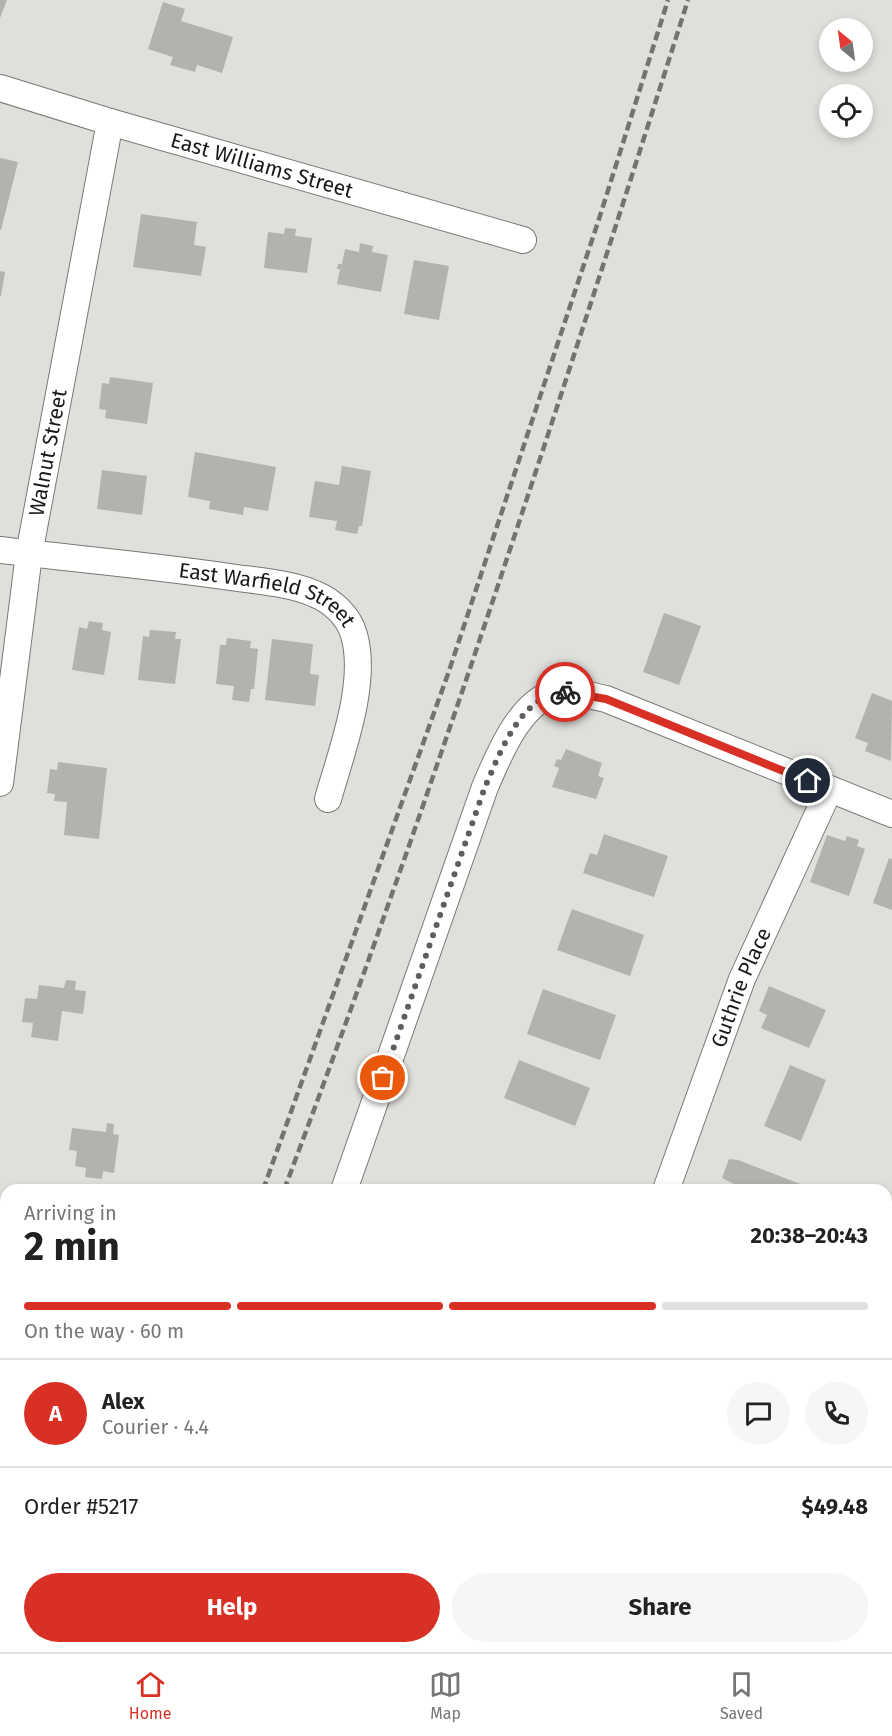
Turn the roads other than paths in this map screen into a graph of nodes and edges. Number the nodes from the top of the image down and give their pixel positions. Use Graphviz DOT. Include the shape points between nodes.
graph roads {
  1 [pos="0,88"];
  2 [pos="110,122"];
  3 [pos="523,240"];
  4 [pos="0,550"];
  5 [pos="29,554"];
  6 [pos="0,783"];
  7 [pos="829,790"];
  8 [pos="328,799"];
  9 [pos="892,814"];
  10 [pos="346,1184"];
  11 [pos="668,1184"];
  1 -- 2 [label="street, East Williams Street"];
  2 -- 3 [label="street, East Williams Street"];
  2 -- 5 [label="street, Walnut Street"];
  4 -- 5 [label="street, East Warfield Street"];
  5 -- 6 [label="street, Walnut Street"];
  5 -- 8 [label="street, East Warfield Street" via="242,579 313,593 331,602 354,634 358,667 351,714"];
  7 -- 9 [label="street"];
  7 -- 10 [label="street" via="606,699 557,692 536,704 504,744 485,787"];
  7 -- 11 [label="street, Guthrie Place" via="742,979"];
}
